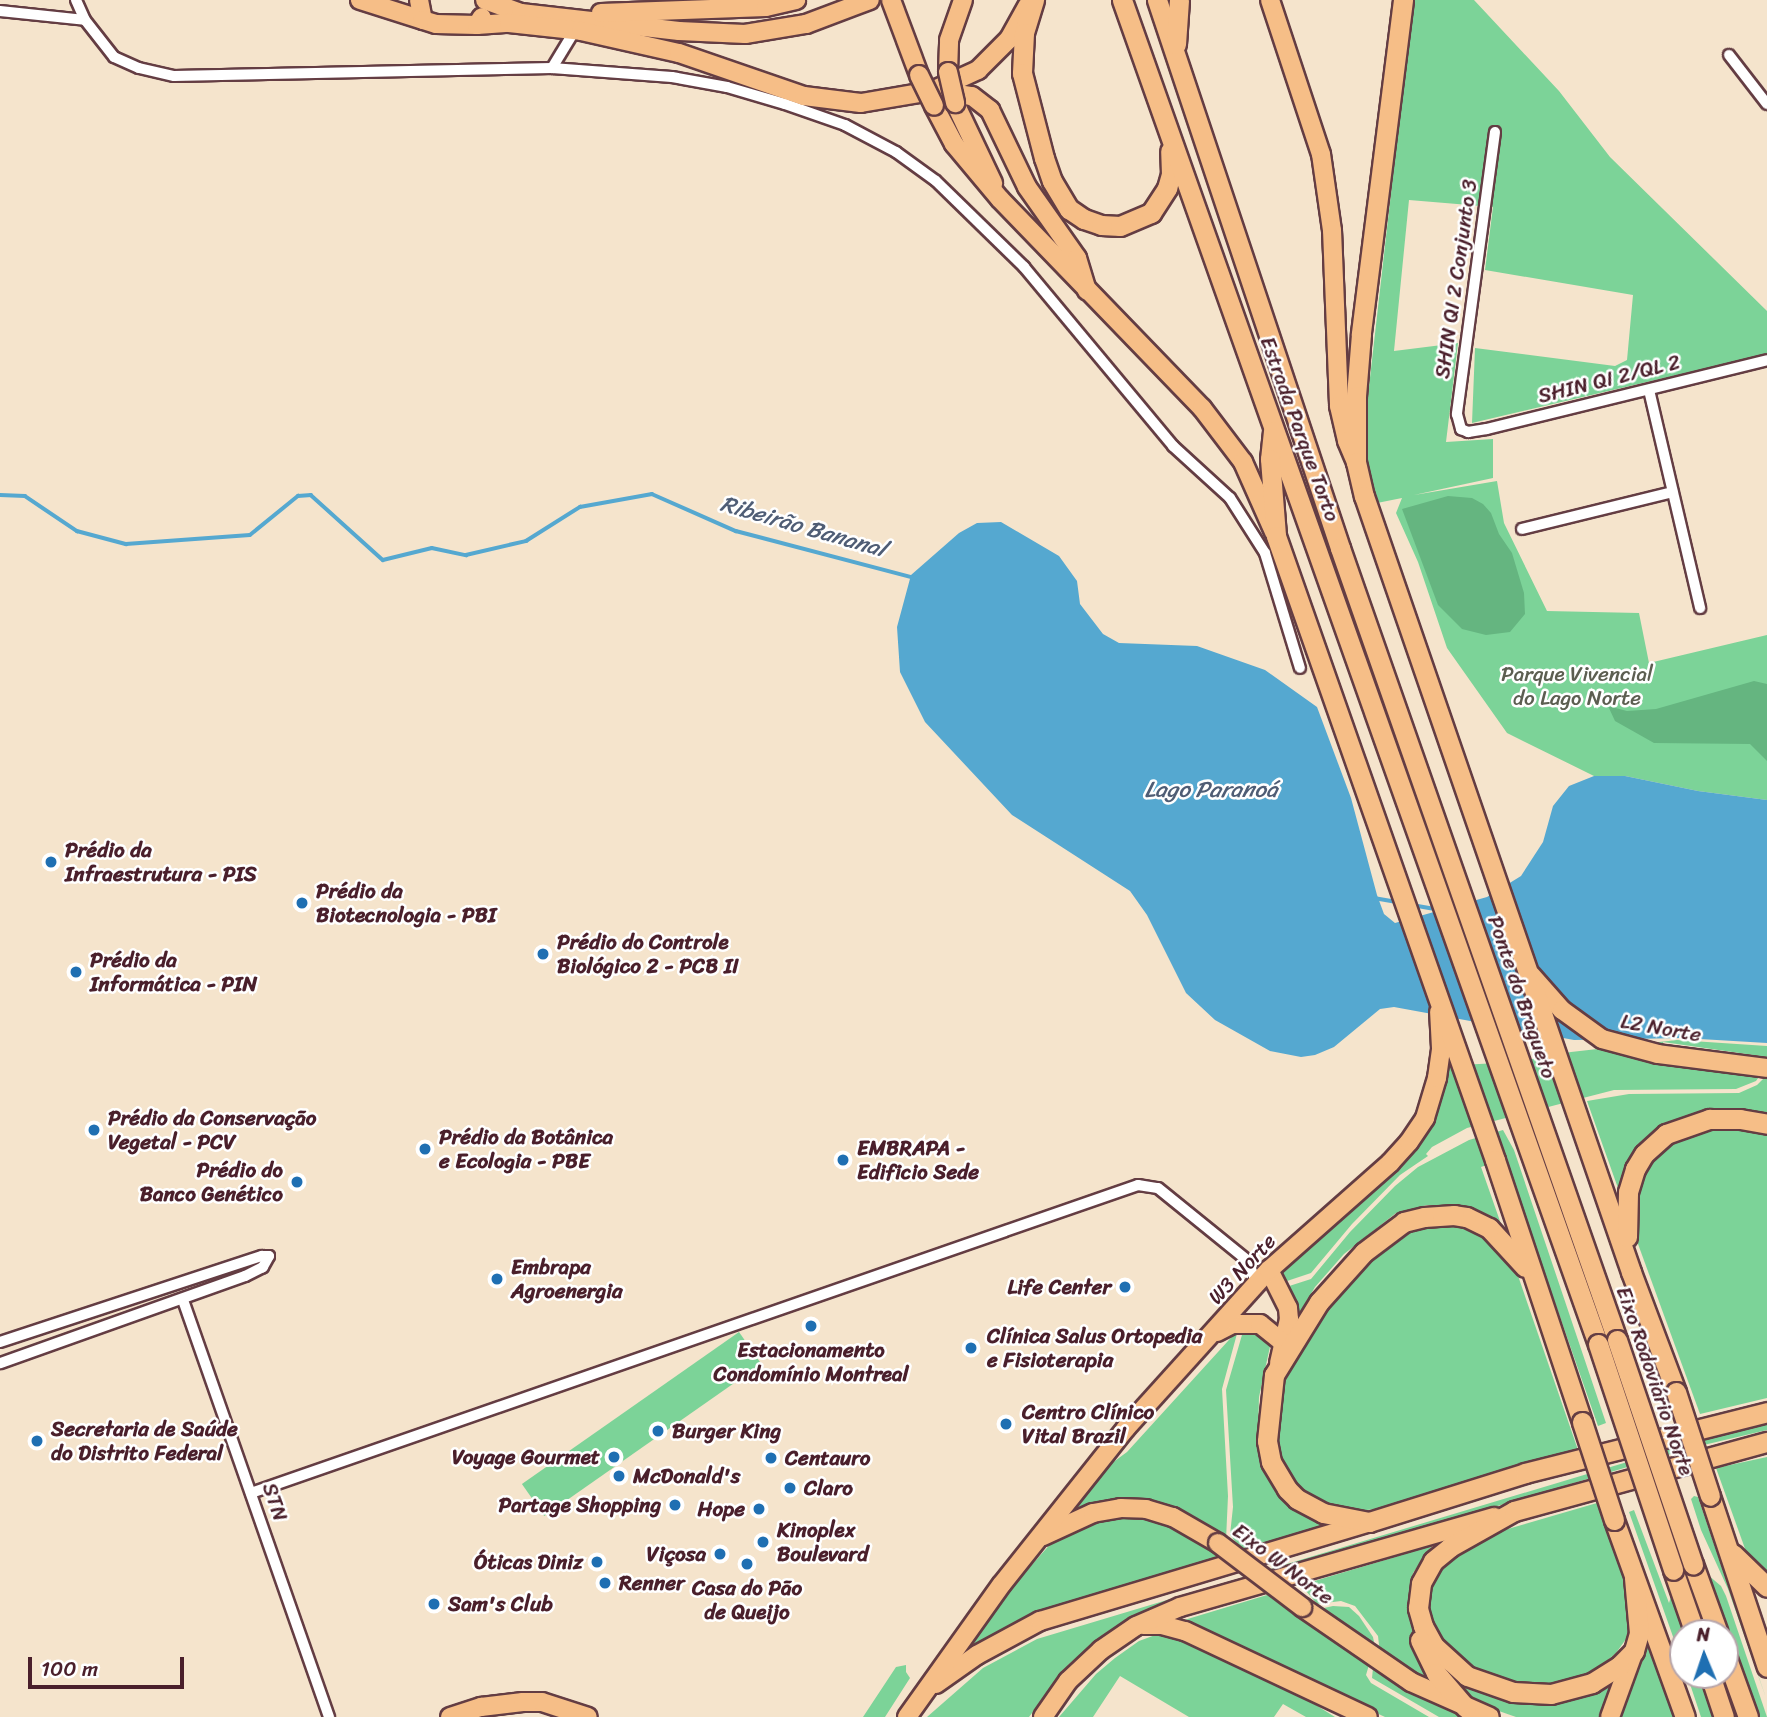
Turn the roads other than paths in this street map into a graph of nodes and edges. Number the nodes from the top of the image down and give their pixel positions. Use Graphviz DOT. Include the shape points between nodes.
graph roads {
  1 [pos="76,0"];
  2 [pos="360,0"];
  3 [pos="419,0"];
  4 [pos="483,0"];
  5 [pos="796,0"];
  6 [pos="870,0"];
  7 [pos="891,0"];
  8 [pos="963,0"];
  9 [pos="1032,0"];
  10 [pos="1122,0"];
  11 [pos="1157,0"];
  12 [pos="1179,0"];
  13 [pos="1269,0"];
  14 [pos="1403,0"];
  15 [pos="0,10"];
  16 [pos="559,16"];
  17 [pos="85,20"];
  18 [pos="423,20"];
  19 [pos="477,25"];
  20 [pos="575,30"];
  21 [pos="1729,55"];
  22 [pos="1176,59"];
  23 [pos="552,68"];
  24 [pos="933,98"];
  25 [pos="831,101"];
  26 [pos="1767,104"];
  27 [pos="845,125"];
  28 [pos="1170,132"];
  29 [pos="1495,132"];
  30 [pos="1000,199"];
  31 [pos="1087,290"];
  32 [pos="1767,360"];
  33 [pos="1649,390"];
  34 [pos="1273,423"];
  35 [pos="1461,429"];
  36 [pos="1356,462"];
  37 [pos="1673,492"];
  38 [pos="1522,529"];
  39 [pos="1276,536"];
  40 [pos="1700,608"];
  41 [pos="1300,668"];
  42 [pos="1452,867"];
  43 [pos="1531,975"];
  44 [pos="1439,1008"];
  45 [pos="1767,1068"];
  46 [pos="1767,1124"];
  47 [pos="1549,1143"];
  48 [pos="1526,1148"];
  49 [pos="1248,1261"];
  50 [pos="1269,1270"];
  51 [pos="1632,1272"];
  52 [pos="1533,1278"];
  53 [pos="1257,1284"];
  54 [pos="183,1300"];
  55 [pos="1211,1335"];
  56 [pos="0,1342"];
  57 [pos="1282,1342"];
  58 [pos="1608,1342"];
  59 [pos="0,1363"];
  60 [pos="1279,1363"];
  61 [pos="1767,1412"];
  62 [pos="1767,1442"];
  63 [pos="251,1493"];
  64 [pos="1514,1511"];
  65 [pos="1369,1522"];
  66 [pos="1037,1539"];
  67 [pos="1730,1552"];
  68 [pos="1634,1578"];
  69 [pos="1767,1587"];
  70 [pos="1418,1608"];
  71 [pos="1690,1619"];
  72 [pos="1713,1619"];
  73 [pos="1136,1626"];
  74 [pos="1753,1629"];
  75 [pos="1767,1648"];
  76 [pos="1634,1651"];
  77 [pos="1767,1667"];
  78 [pos="1715,1689"];
  79 [pos="1738,1689"];
  80 [pos="922,1694"];
  81 [pos="1466,1708"];
  82 [pos="329,1717"];
  83 [pos="450,1717"];
  84 [pos="588,1717"];
  85 [pos="907,1717"];
  86 [pos="1043,1717"];
  87 [pos="1368,1717"];
  88 [pos="1490,1717"];
  89 [pos="1610,1717"];
  90 [pos="1685,1717"];
  91 [pos="1724,1717"];
  92 [pos="1748,1717"];
  1 -- 17 [label="street"];
  2 -- 18 [label="main road"];
  3 -- 18 [label="main road"];
  4 -- 16 [label="main road" via="521,13"];
  4 -- 19 [label="main road"];
  5 -- 16 [label="main road" via="765,7"];
  6 -- 16 [label="main road" via="806,24 745,34"];
  7 -- 24 [label="main road, bridge" via="919,75"];
  8 -- 30 [label="main road, bridge" via="949,40 948,72 955,103"];
  9 -- 24 [label="main road" via="987,63"];
  9 -- 28 [label="highway" via="1022,73 1044,158 1055,189 1069,209 1101,225 1120,226 1151,213 1171,174"];
  10 -- 28 [label="highway, Estrada Parque Torto"];
  11 -- 22 [label="highway, Estrada Parque Torto"];
  12 -- 22 [label="highway"];
  13 -- 36 [label="main road" via="1321,155 1328,197 1336,375 1343,427"];
  14 -- 36 [label="highway" via="1358,359"];
  15 -- 17 [label="street"];
  17 -- 23 [label="street" via="114,57 174,76"];
  18 -- 19 [label="main road" via="446,26"];
  19 -- 20 [label="main road" via="509,23"];
  20 -- 23 [label="street"];
  20 -- 25 [label="main road" via="679,54"];
  21 -- 26 [label="street"];
  22 -- 42 [label="highway, Estrada Parque Torto"];
  23 -- 27 [label="street" via="672,76 727,87"];
  24 -- 25 [label="main road"];
  24 -- 30 [label="main road" via="954,144"];
  24 -- 31 [label="main road" via="972,96 990,110 1027,187 1077,257"];
  25 -- 27 [label="street"];
  27 -- 41 [label="street" via="897,152 988,230 1051,298 1173,446 1230,498 1265,553"];
  28 -- 34 [label="highway, Estrada Parque Torto"];
  29 -- 35 [label="street, SHIN QI 2 Conjunto 3" via="1457,414"];
  30 -- 31 [label="main road"];
  31 -- 39 [label="main road" via="1221,432 1243,462"];
  32 -- 33 [label="street, SHIN QI 2/QL 2"];
  33 -- 35 [label="street, SHIN QI 2/QL 2" via="1487,429"];
  33 -- 37 [label="street"];
  34 -- 39 [label="highway" via="1270,459"];
  34 -- 48 [label="highway, Estrada Parque Torto"];
  36 -- 43 [label="highway"];
  37 -- 38 [label="street"];
  37 -- 40 [label="street"];
  39 -- 44 [label="highway"];
  42 -- 47 [label="highway, Ponte do Bragueto"];
  43 -- 45 [label="main road, L2 Norte" via="1562,1010 1602,1039 1658,1054"];
  43 -- 51 [label="highway"];
  44 -- 50 [label="main road, W3 Norte" via="1440,1058 1425,1118 1390,1163"];
  44 -- 52 [label="highway"];
  46 -- 51 [label="highway" via="1725,1119 1694,1123 1666,1134 1644,1154 1628,1192"];
  47 -- 58 [label="highway, Eixo Rodoviário Norte"];
  48 -- 58 [label="highway, Eixo Rodoviário Norte"];
  49 -- 50 [label="street"];
  49 -- 53 [label="street"];
  49 -- 63 [label="street" via="1158,1188 1138,1185"];
  50 -- 53 [label="main road, W3 Norte"];
  50 -- 57 [label="main road" via="1288,1308"];
  51 -- 67 [label="highway, bridge"];
  52 -- 60 [label="highway" via="1498,1236 1477,1222 1454,1215 1413,1219 1391,1229 1357,1259 1319,1302"];
  52 -- 68 [label="highway, bridge"];
  53 -- 55 [label="main road, W3 Norte"];
  54 -- 56 [label="street" via="256,1272 268,1263 269,1256"];
  54 -- 59 [label="street"];
  54 -- 63 [label="street, STN"];
  55 -- 57 [label="main road" via="1244,1322 1261,1324"];
  55 -- 66 [label="main road, W3 Norte" via="1126,1428"];
  57 -- 60 [label="main road"];
  58 -- 71 [label="highway, Eixo Rodoviário Norte, bridge"];
  58 -- 72 [label="highway, Eixo Rodoviário Norte, bridge"];
  60 -- 65 [label="highway" via="1269,1401 1266,1441 1280,1480 1297,1499 1322,1513"];
  61 -- 65 [label="highway" via="1525,1473"];
  62 -- 64 [label="highway"];
  63 -- 82 [label="street, STN"];
  64 -- 70 [label="highway" via="1433,1561 1421,1583"];
  64 -- 73 [label="main road" via="1180,1607"];
  65 -- 80 [label="main road" via="1040,1621 977,1655"];
  66 -- 80 [label="main road, W3 Norte"];
  66 -- 81 [label="main road, Eixo W Norte, bridge" via="1075,1519 1121,1508 1173,1517 1218,1543 1392,1671"];
  67 -- 69 [label="highway"];
  67 -- 74 [label="highway"];
  68 -- 76 [label="highway" via="1639,1633"];
  68 -- 90 [label="highway"];
  70 -- 76 [label="highway" via="1427,1635 1455,1667 1491,1687 1513,1692 1551,1694 1574,1689 1605,1676"];
  70 -- 81 [label="highway" via="1417,1627 1428,1658"];
  73 -- 86 [label="main road" via="1068,1681"];
  73 -- 87 [label="main road" via="1162,1625 1185,1631"];
  74 -- 75 [label="highway"];
  74 -- 77 [label="highway"];
  76 -- 89 [label="main road"];
  78 -- 91 [label="highway"];
  79 -- 92 [label="highway"];
  80 -- 85 [label="main road, W3 Norte"];
  81 -- 88 [label="main road, Eixo W Norte"];
  83 -- 84 [label="main road" via="481,1707 542,1702"];
}
